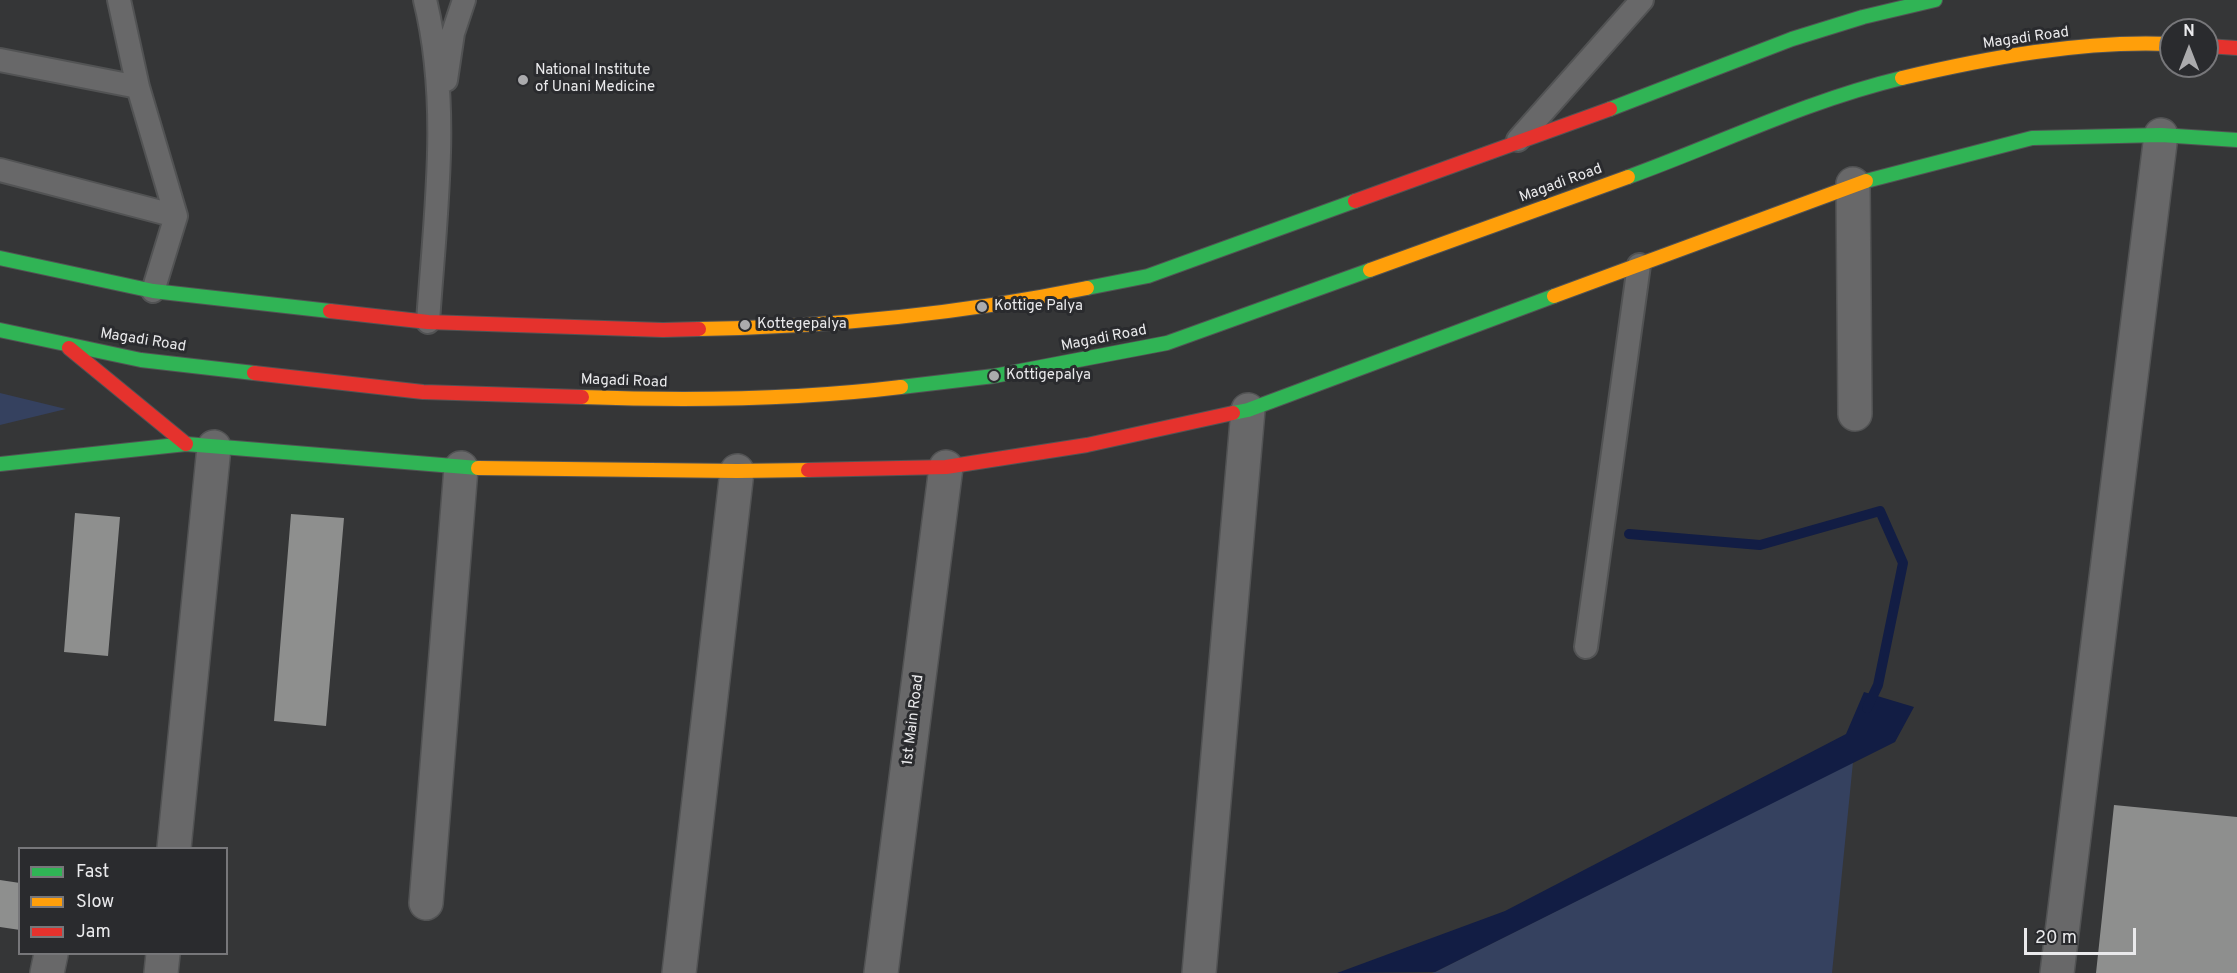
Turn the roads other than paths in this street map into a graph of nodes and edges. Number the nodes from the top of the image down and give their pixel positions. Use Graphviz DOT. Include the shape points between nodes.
graph roads {
  1 [pos="119,0"];
  2 [pos="425,0"];
  3 [pos="464,0"];
  4 [pos="1642,0"];
  5 [pos="1935,0"];
  6 [pos="2159,44"];
  7 [pos="2219,47"];
  8 [pos="2237,48"];
  9 [pos="0,60"];
  10 [pos="138,87"];
  11 [pos="441,123"];
  12 [pos="2160,135"];
  13 [pos="2237,140"];
  14 [pos="1515,143"];
  15 [pos="0,170"];
  16 [pos="1853,184"];
  17 [pos="176,216"];
  18 [pos="0,258"];
  19 [pos="1639,264"];
  20 [pos="153,291"];
  21 [pos="428,322"];
  22 [pos="0,330"];
  23 [pos="63,344"];
  24 [pos="1248,410"];
  25 [pos="1855,414"];
  26 [pos="200,445"];
  27 [pos="0,464"];
  28 [pos="946,467"];
  29 [pos="461,468"];
  30 [pos="737,471"];
  31 [pos="1586,647"];
  32 [pos="174,847"];
  33 [pos="426,903"];
  34 [pos="51,955"];
  35 [pos="163,955"];
  36 [pos="47,973"];
  37 [pos="161,973"];
  38 [pos="679,973"];
  39 [pos="880,973"];
  40 [pos="1199,973"];
  41 [pos="2057,973"];
  1 -- 10 [label="lane"];
  2 -- 11 [label="lane" via="433,32"];
  3 -- 11 [label="lane" via="453,33"];
  4 -- 14 [label="lane"];
  5 -- 14 [label="main road" via="1781,41"];
  6 -- 23 [label="main road, Magadi Road" via="2088,47 2009,57 1867,88 1805,107 1680,158 1167,344 979,378 763,398 662,400 423,392 141,360"];
  7 -- 8 [label="main road"];
  9 -- 10 [label="lane"];
  10 -- 17 [label="lane"];
  11 -- 21 [label="lane"];
  12 -- 13 [label="main road"];
  12 -- 16 [label="main road" via="2032,138"];
  12 -- 41 [label="street"];
  14 -- 21 [label="main road" via="1148,276 969,309 868,321 735,329"];
  15 -- 17 [label="lane"];
  16 -- 19 [label="main road"];
  16 -- 25 [label="street"];
  17 -- 20 [label="lane"];
  18 -- 20 [label="main road"];
  19 -- 24 [label="main road"];
  19 -- 31 [label="lane"];
  20 -- 21 [label="main road"];
  22 -- 23 [label="main road, Magadi Road"];
  23 -- 26 [label="main road"];
  24 -- 28 [label="main road" via="1087,445"];
  24 -- 40 [label="street"];
  26 -- 27 [label="main road"];
  26 -- 29 [label="main road"];
  26 -- 32 [label="street"];
  28 -- 30 [label="main road"];
  28 -- 39 [label="street, 1st Main Road"];
  29 -- 30 [label="main road"];
  29 -- 33 [label="street"];
  30 -- 38 [label="street"];
  34 -- 36 [label="street"];
  35 -- 37 [label="street"];
}
